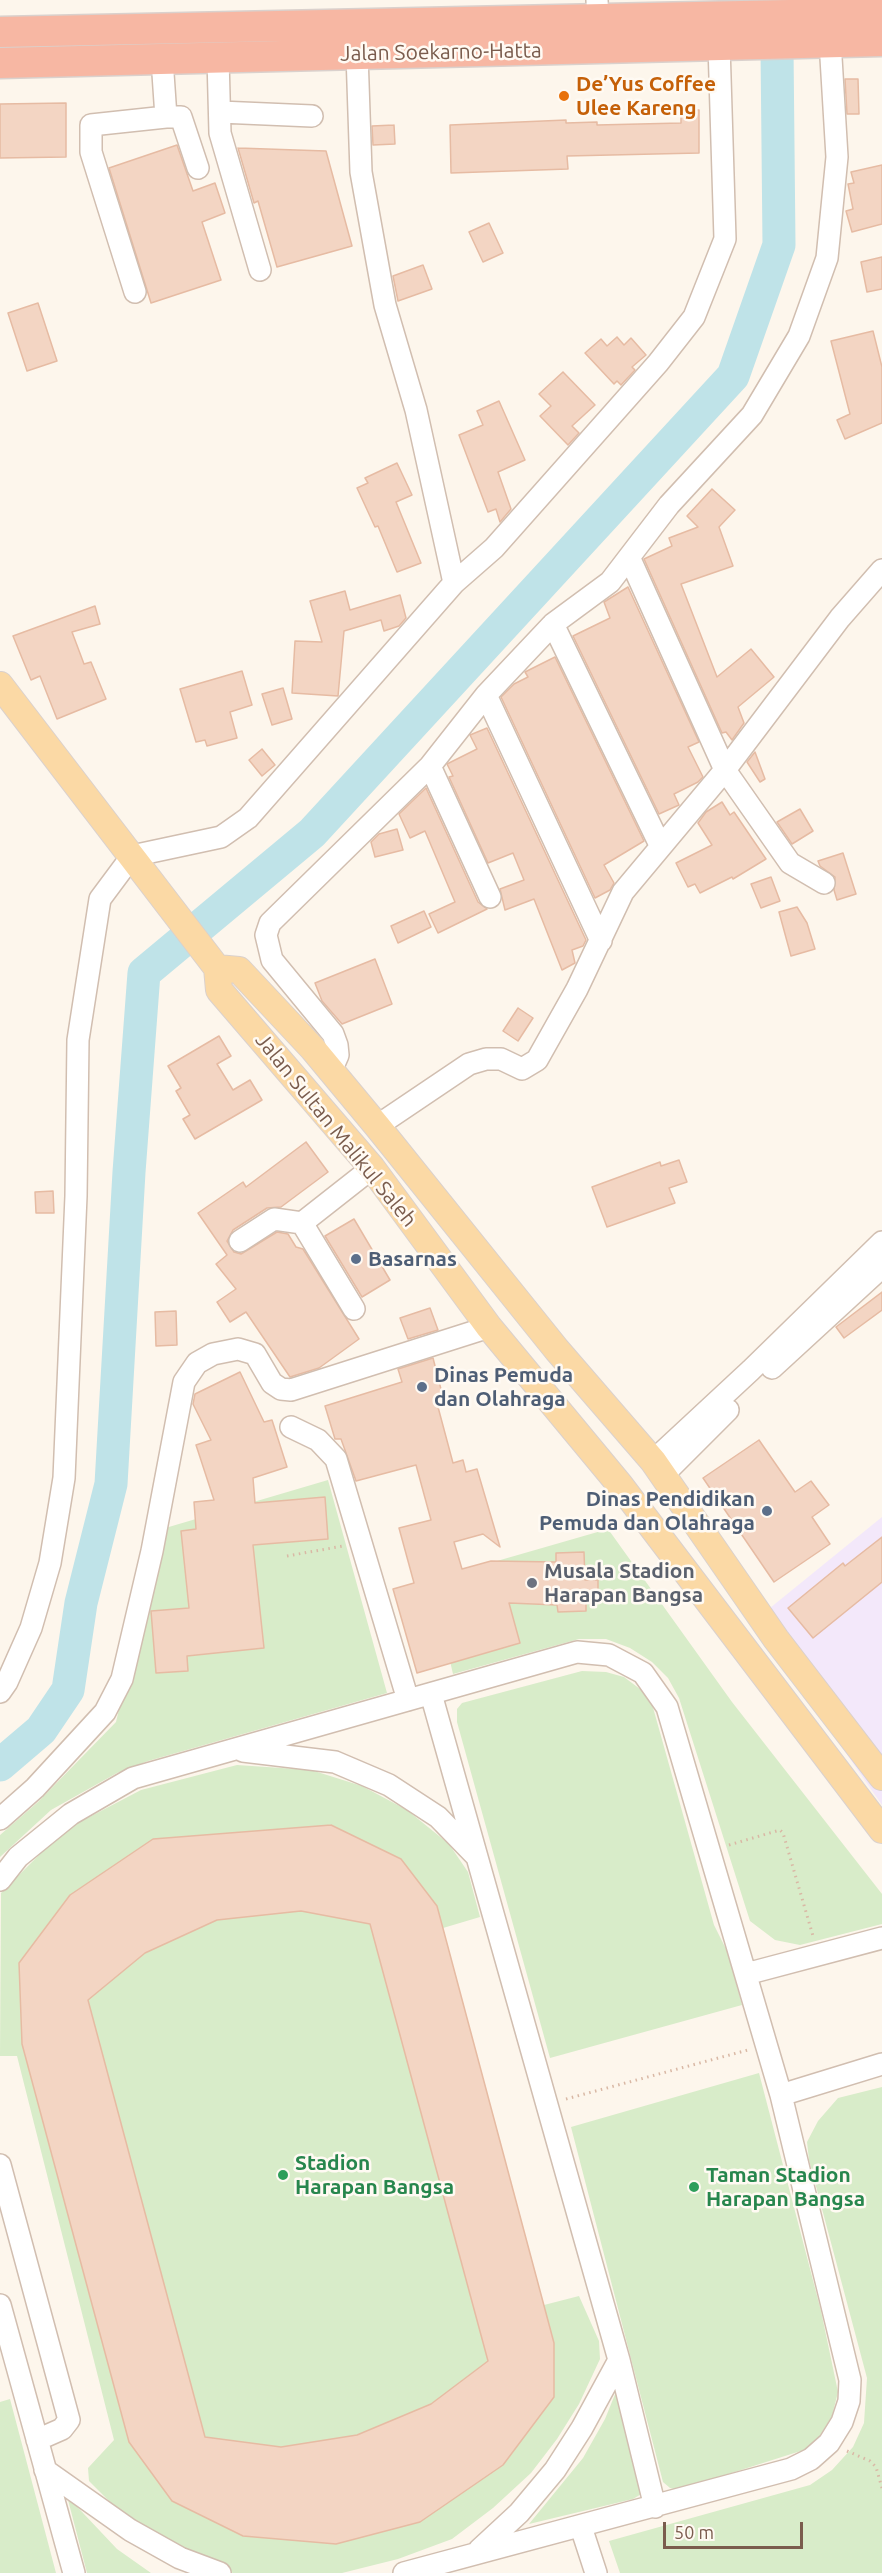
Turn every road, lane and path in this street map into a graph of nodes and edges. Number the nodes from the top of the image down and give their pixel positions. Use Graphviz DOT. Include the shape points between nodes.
graph roads {
  1 [pos="520,10"];
  2 [pos="597,11"];
  3 [pos="882,13"];
  4 [pos="0,32"];
  5 [pos="830,41"];
  6 [pos="882,41"];
  7 [pos="719,45"];
  8 [pos="357,54"];
  9 [pos="218,58"];
  10 [pos="162,59"];
  11 [pos="0,63"];
  12 [pos="220,112"];
  13 [pos="312,116"];
  14 [pos="165,117"];
  15 [pos="198,168"];
  16 [pos="260,270"];
  17 [pos="135,292"];
  18 [pos="630,559"];
  19 [pos="882,570"];
  20 [pos="454,583"];
  21 [pos="553,624"];
  22 [pos="0,685"];
  23 [pos="486,695"];
  24 [pos="430,766"];
  25 [pos="725,770"];
  26 [pos="660,845"];
  27 [pos="132,856"];
  28 [pos="824,883"];
  29 [pos="490,897"];
  30 [pos="601,941"];
  31 [pos="213,963"];
  32 [pos="332,1071"];
  33 [pos="377,1126"];
  34 [pos="372,1168"];
  35 [pos="302,1222"];
  36 [pos="240,1241"];
  37 [pos="882,1242"];
  38 [pos="882,1267"];
  39 [pos="354,1309"];
  40 [pos="489,1327"];
  41 [pos="557,1350"];
  42 [pos="528,1375"];
  43 [pos="291,1427"];
  44 [pos="658,1468"];
  45 [pos="363,1543"];
  46 [pos="287,1556"];
  47 [pos="776,1640"];
  48 [pos="751,1662"];
  49 [pos="0,1692"];
  50 [pos="431,1694"];
  51 [pos="408,1700"];
  52 [pos="233,1750"];
  53 [pos="882,1777"];
  54 [pos="0,1819"];
  55 [pos="882,1830"];
  56 [pos="710,1851"];
  57 [pos="476,1855"];
  58 [pos="0,1880"];
  59 [pos="882,1938"];
  60 [pos="819,1955"];
  61 [pos="746,1974"];
  62 [pos="767,2045"];
  63 [pos="882,2064"];
  64 [pos="781,2095"];
  65 [pos="545,2104"];
  66 [pos="0,2164"];
  67 [pos="0,2305"];
  68 [pos="619,2360"];
  69 [pos="37,2440"];
  70 [pos="829,2443"];
  71 [pos="45,2470"];
  72 [pos="882,2488"];
  73 [pos="655,2507"];
  74 [pos="581,2527"];
  75 [pos="476,2552"];
  76 [pos="74,2573"];
  77 [pos="220,2573"];
  78 [pos="404,2573"];
  79 [pos="595,2573"];
  1 -- 2 [label="highway, Jalan Soekarno-Hatta"];
  1 -- 4 [label="highway, Jalan Soekarno-Hatta"];
  2 -- 3 [label="highway, Jalan Soekarno-Hatta"];
  5 -- 6 [label="highway, Jalan Soekarno-Hatta"];
  5 -- 7 [label="highway, Jalan Soekarno-Hatta"];
  5 -- 18 [label="street" via="837,157 827,258 799,336 752,415 669,505"];
  7 -- 8 [label="highway, Jalan Soekarno-Hatta"];
  7 -- 20 [label="street" via="725,238 694,317 494,548"];
  8 -- 9 [label="highway, Jalan Soekarno-Hatta"];
  8 -- 20 [label="street" via="361,172 385,305 416,410"];
  9 -- 10 [label="highway, Jalan Soekarno-Hatta"];
  9 -- 12 [label="street"];
  10 -- 11 [label="highway, Jalan Soekarno-Hatta"];
  10 -- 14 [label="street"];
  12 -- 13 [label="street"];
  12 -- 16 [label="street" via="220,133"];
  14 -- 15 [label="street" via="181,117"];
  14 -- 17 [label="street" via="91,125 91,152"];
  18 -- 21 [label="street" via="610,582"];
  18 -- 25 [label="street"];
  19 -- 25 [label="street" via="840,618"];
  20 -- 27 [label="street" via="248,818 221,837"];
  21 -- 23 [label="street"];
  21 -- 26 [label="street"];
  22 -- 27 [label="main road, Jalan Sultan Malikul Saleh"];
  23 -- 24 [label="street"];
  23 -- 30 [label="street"];
  24 -- 29 [label="street"];
  24 -- 32 [label="street" via="270,922 267,948 272,960 333,1034 338,1055"];
  25 -- 26 [label="street"];
  25 -- 28 [label="street" via="790,863"];
  26 -- 30 [label="street" via="623,892"];
  27 -- 31 [label="main road, Jalan Sultan Malikul Saleh"];
  27 -- 49 [label="street" via="100,898 78,1041 64,1479 50,1563 32,1628"];
  30 -- 33 [label="street" via="537,1060 522,1069 501,1059 469,1064"];
  31 -- 32 [label="main road, Jalan Sultan Malikul Saleh" via="239,970"];
  31 -- 34 [label="main road, Jalan Sultan Malikul Saleh" via="219,990"];
  32 -- 33 [label="main road, Jalan Sultan Malikul Saleh"];
  33 -- 41 [label="main road, Jalan Sultan Malikul Saleh"];
  34 -- 35 [label="street"];
  34 -- 40 [label="main road, Jalan Sultan Malikul Saleh"];
  35 -- 36 [label="street" via="274,1219"];
  35 -- 39 [label="street"];
  37 -- 44 [label="street"];
  38 -- 44 [label="street"];
  40 -- 42 [label="main road, Jalan Sultan Malikul Saleh"];
  40 -- 54 [label="street" via="291,1390 272,1383 255,1354 238,1349 213,1354 196,1363 184,1382 123,1679 105,1712 35,1788"];
  41 -- 42 [label="main road"];
  41 -- 44 [label="main road, Jalan Sultan Malikul Saleh"];
  42 -- 48 [label="main road, Jalan Sultan Malikul Saleh" via="620,1485"];
  43 -- 45 [label="street" via="318,1440 336,1459"];
  44 -- 47 [label="main road, Jalan Sultan Malikul Saleh"];
  45 -- 46 [label="path"];
  45 -- 51 [label="street"];
  47 -- 48 [label="main road"];
  47 -- 53 [label="main road, Jalan Sultan Malikul Saleh"];
  48 -- 55 [label="main road, Jalan Sultan Malikul Saleh"];
  50 -- 51 [label="street"];
  50 -- 56 [label="street" via="577,1652 609,1655 643,1673 667,1707"];
  50 -- 57 [label="street"];
  51 -- 52 [label="street"];
  52 -- 57 [label="street" via="335,1762 389,1785 438,1817"];
  52 -- 58 [label="street" via="133,1778 71,1814 18,1857"];
  56 -- 60 [label="path" via="780,1830"];
  56 -- 61 [label="street"];
  57 -- 65 [label="street"];
  59 -- 60 [label="street"];
  60 -- 61 [label="street"];
  61 -- 62 [label="street"];
  62 -- 64 [label="street"];
  62 -- 65 [label="path"];
  63 -- 64 [label="street"];
  64 -- 70 [label="street" via="850,2380 842,2422"];
  65 -- 68 [label="street"];
  66 -- 69 [label="street" via="69,2420 62,2429"];
  67 -- 69 [label="street"];
  68 -- 73 [label="street"];
  68 -- 75 [label="street" via="555,2470 519,2513"];
  69 -- 71 [label="street"];
  70 -- 72 [label="path" via="870,2461 876,2467"];
  70 -- 73 [label="street" via="811,2459 791,2469"];
  71 -- 76 [label="street"];
  71 -- 77 [label="street" via="130,2530 180,2558"];
  73 -- 74 [label="street"];
  74 -- 75 [label="street"];
  74 -- 79 [label="street"];
  75 -- 78 [label="street"];
}
